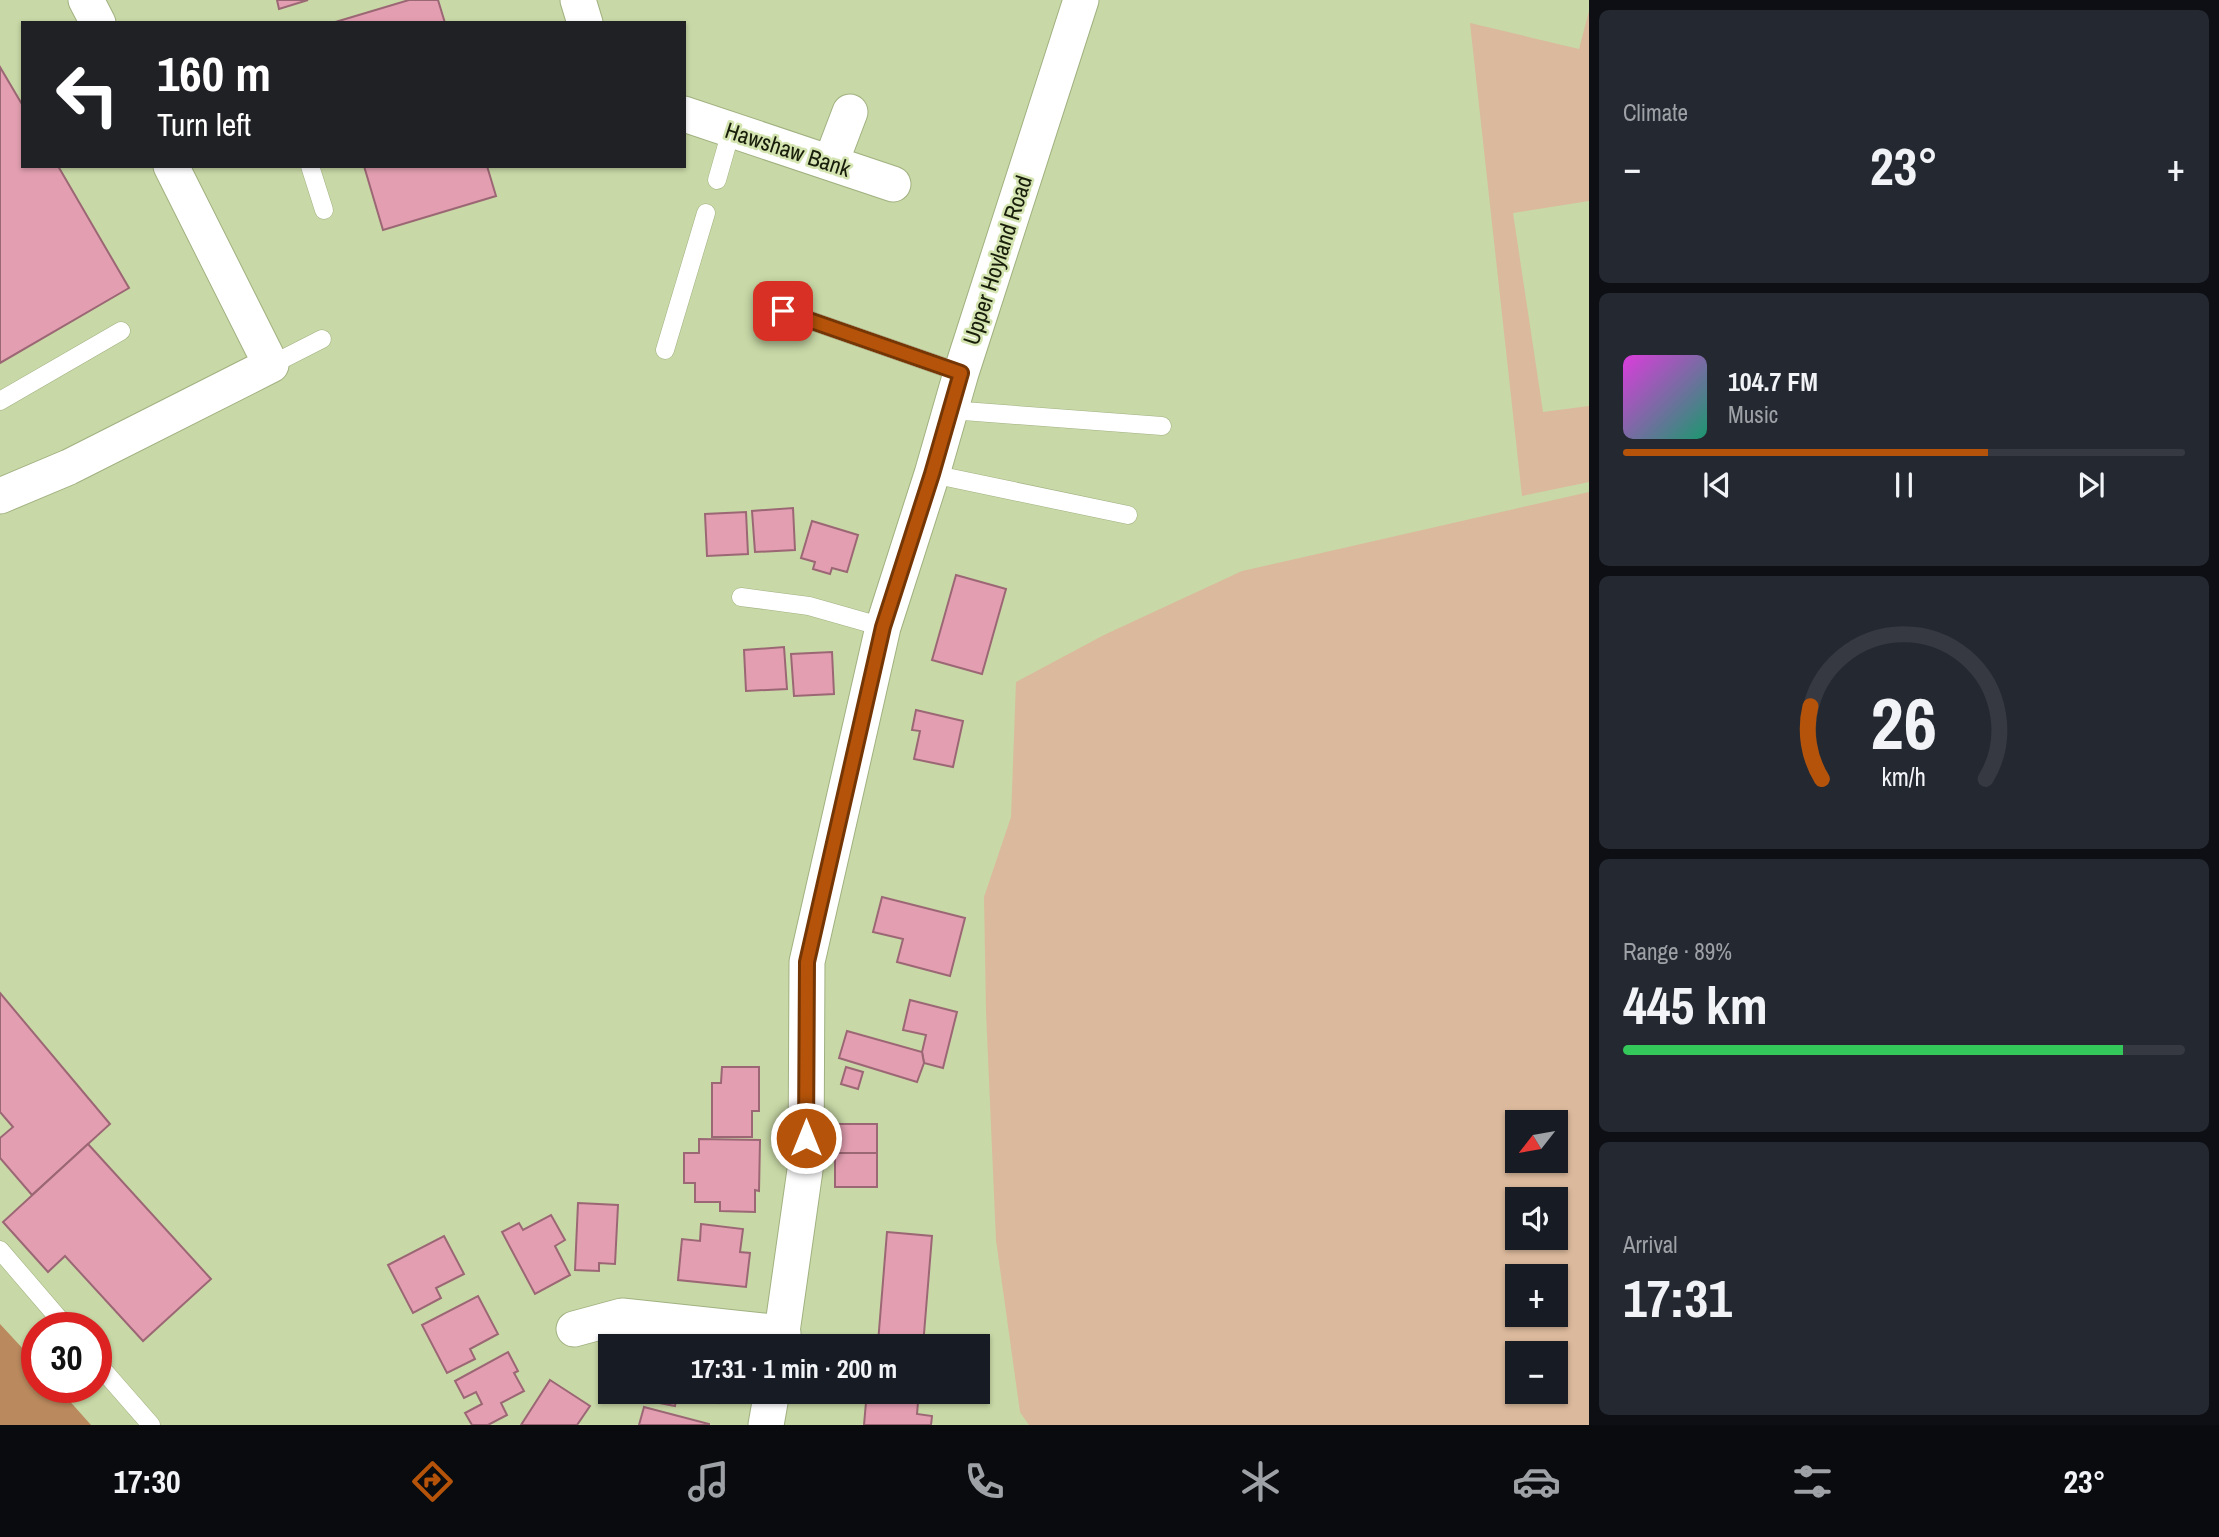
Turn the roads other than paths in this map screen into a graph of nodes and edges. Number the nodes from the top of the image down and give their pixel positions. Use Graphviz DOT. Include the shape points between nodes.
graph roads {
  1 [pos="86,0"];
  2 [pos="578,0"];
  3 [pos="1081,0"];
  4 [pos="97,21"];
  5 [pos="585,21"];
  6 [pos="850,112"];
  7 [pos="686,115"];
  8 [pos="731,131"];
  9 [pos="831,162"];
  10 [pos="172,168"];
  11 [pos="311,168"];
  12 [pos="717,180"];
  13 [pos="893,184"];
  14 [pos="324,210"];
  15 [pos="706,213"];
  16 [pos="783,311"];
  17 [pos="121,331"];
  18 [pos="322,339"];
  19 [pos="665,350"];
  20 [pos="271,365"];
  21 [pos="961,373"];
  22 [pos="0,401"];
  23 [pos="950,410"];
  24 [pos="1163,426"];
  25 [pos="932,474"];
  26 [pos="0,496"];
  27 [pos="1128,515"];
  28 [pos="741,597"];
  29 [pos="883,627"];
  30 [pos="0,1250"];
  31 [pos="53,1312"];
  32 [pos="575,1329"];
  33 [pos="746,1334"];
  34 [pos="782,1334"];
  35 [pos="112,1380"];
  36 [pos="770,1404"];
  37 [pos="151,1425"];
  38 [pos="766,1425"];
  1 -- 4 [label="street"];
  2 -- 5 [label="street"];
  3 -- 21 [label="street, Upper Hoyland Road"];
  6 -- 9 [label="street"];
  7 -- 8 [label="street, Hawshaw Bank"];
  8 -- 9 [label="street, Hawshaw Bank"];
  8 -- 12 [label="lane"];
  9 -- 13 [label="street, Hawshaw Bank"];
  10 -- 20 [label="street"];
  11 -- 14 [label="lane"];
  15 -- 19 [label="lane"];
  16 -- 21 [label="lane"];
  17 -- 22 [label="lane"];
  18 -- 20 [label="lane"];
  20 -- 26 [label="street" via="69,467"];
  21 -- 23 [label="street, Upper Hoyland Road"];
  23 -- 24 [label="lane"];
  23 -- 25 [label="street, Upper Hoyland Road"];
  25 -- 27 [label="lane"];
  25 -- 29 [label="street, Upper Hoyland Road"];
  28 -- 29 [label="lane" via="809,606"];
  29 -- 34 [label="street, Upper Hoyland Road" via="807,962 806,1163"];
  30 -- 31 [label="lane"];
  32 -- 33 [label="street" via="622,1316"];
  35 -- 37 [label="lane"];
  36 -- 38 [label="street"];
}
